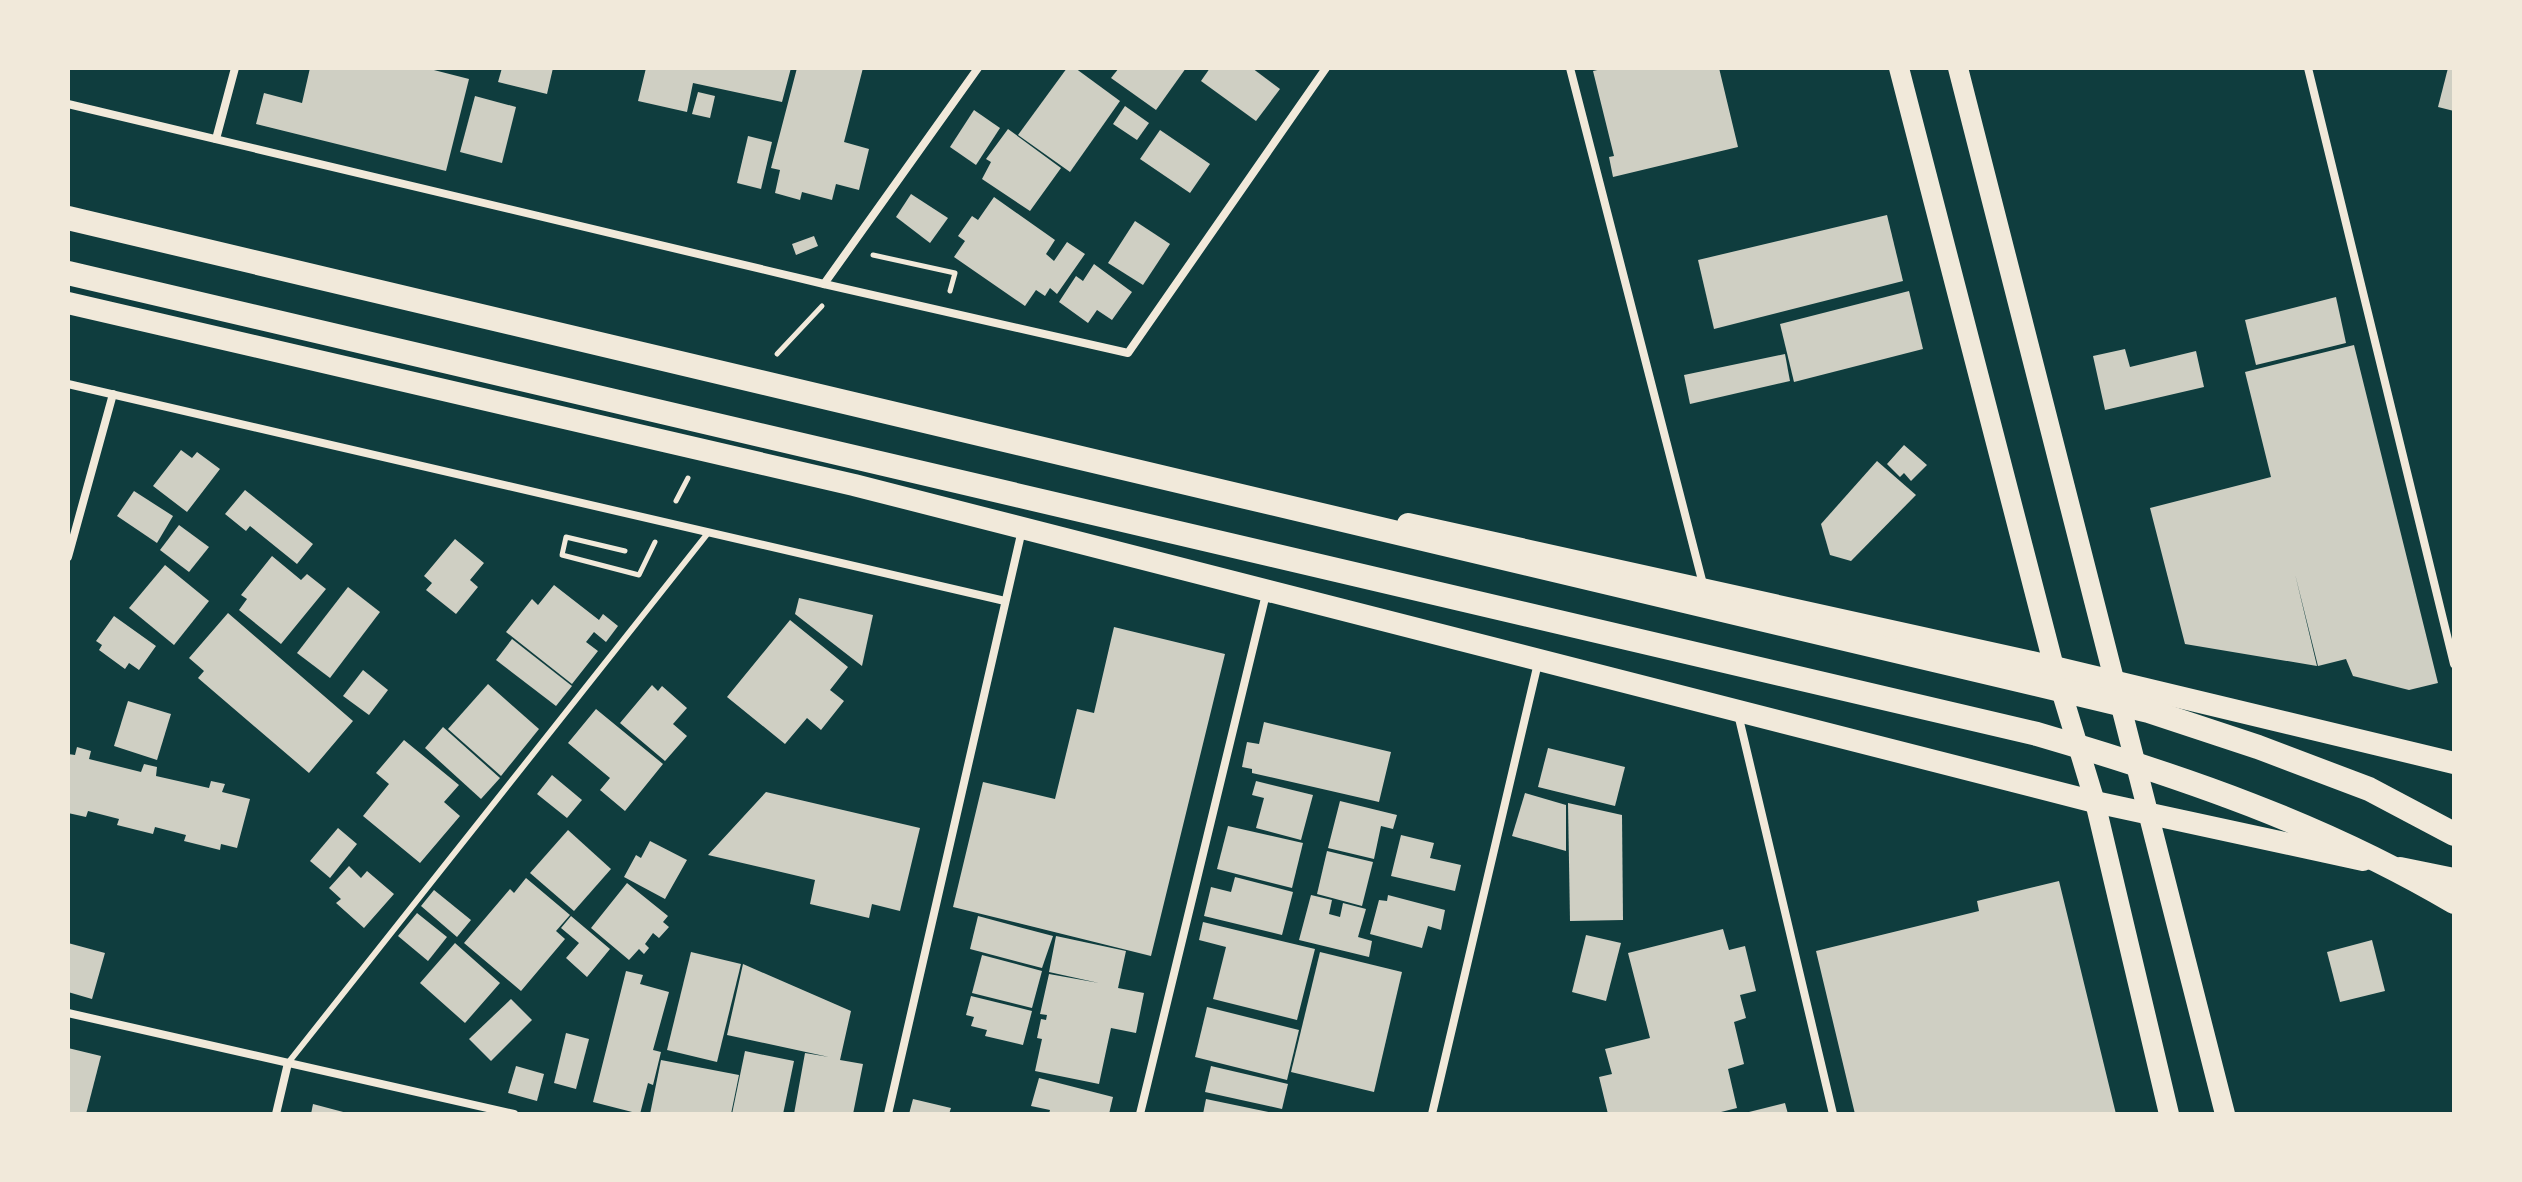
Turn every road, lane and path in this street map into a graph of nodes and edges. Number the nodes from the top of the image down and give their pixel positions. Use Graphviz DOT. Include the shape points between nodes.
graph roads {
  1 [pos="235,68"];
  2 [pos="978,68"];
  3 [pos="1326,68"];
  4 [pos="1570,68"];
  5 [pos="1899,68"];
  6 [pos="1958,68"];
  7 [pos="2308,68"];
  8 [pos="68,104"];
  9 [pos="216,139"];
  10 [pos="68,208"];
  11 [pos="68,218"];
  12 [pos="870,254"];
  13 [pos="68,273"];
  14 [pos="824,284"];
  15 [pos="937,290"];
  16 [pos="68,303"];
  17 [pos="68,384"];
  18 [pos="113,394"];
  19 [pos="68,514"];
  20 [pos="79,516"];
  21 [pos="1022,528"];
  22 [pos="708,533"];
  23 [pos="625,551"];
  24 [pos="68,557"];
  25 [pos="639,575"];
  26 [pos="1704,589"];
  27 [pos="1267,590"];
  28 [pos="1005,601"];
  29 [pos="2454,619"];
  30 [pos="2445,626"];
  31 [pos="1539,659"];
  32 [pos="2454,664"];
  33 [pos="2054,667"];
  34 [pos="2116,682"];
  35 [pos="1737,709"];
  36 [pos="2454,763"];
  37 [pos="2095,802"];
  38 [pos="2150,814"];
  39 [pos="2454,834"];
  40 [pos="2454,879"];
  41 [pos="2454,902"];
  42 [pos="68,1013"];
  43 [pos="288,1063"];
  44 [pos="276,1114"];
  45 [pos="514,1114"];
  46 [pos="888,1114"];
  47 [pos="1140,1114"];
  48 [pos="1432,1114"];
  49 [pos="1833,1114"];
  50 [pos="2169,1114"];
  51 [pos="2225,1114"];
  1 -- 9 [label="street"];
  2 -- 14 [label="street"];
  3 -- 14 [label="street" via="1128,353"];
  4 -- 26 [label="street"];
  5 -- 33 [label="main road"];
  6 -- 34 [label="main road"];
  7 -- 30 [label="street"];
  8 -- 9 [label="street"];
  9 -- 14 [label="street"];
  10 -- 26 [label="highway" via="871,406"];
  11 -- 39 [label="highway" via="2149,711 2369,789"];
  12 -- 15 [label="path" via="955,273 949,294"];
  13 -- 41 [label="highway" via="2037,734 2279,815 2360,850"];
  16 -- 21 [label="highway"];
  17 -- 18 [label="street"];
  18 -- 20 [label="street"];
  18 -- 22 [label="street"];
  19 -- 20 [label="street"];
  20 -- 24 [label="street"];
  21 -- 27 [label="highway"];
  21 -- 28 [label="street"];
  22 -- 28 [label="street"];
  22 -- 43 [label="lane"];
  23 -- 25 [label="path" via="566,537 562,555"];
  26 -- 33 [label="highway"];
  27 -- 31 [label="highway"];
  27 -- 47 [label="street"];
  28 -- 46 [label="street"];
  29 -- 30 [label="lane"];
  30 -- 32 [label="street"];
  31 -- 35 [label="highway"];
  31 -- 48 [label="street"];
  33 -- 34 [label="highway"];
  33 -- 37 [label="main road"];
  34 -- 36 [label="highway"];
  34 -- 38 [label="main road"];
  35 -- 37 [label="highway"];
  35 -- 49 [label="street"];
  37 -- 38 [label="highway"];
  37 -- 50 [label="main road"];
  38 -- 40 [label="highway"];
  38 -- 51 [label="main road"];
  42 -- 43 [label="street"];
  43 -- 44 [label="street"];
  43 -- 45 [label="street"];
}
